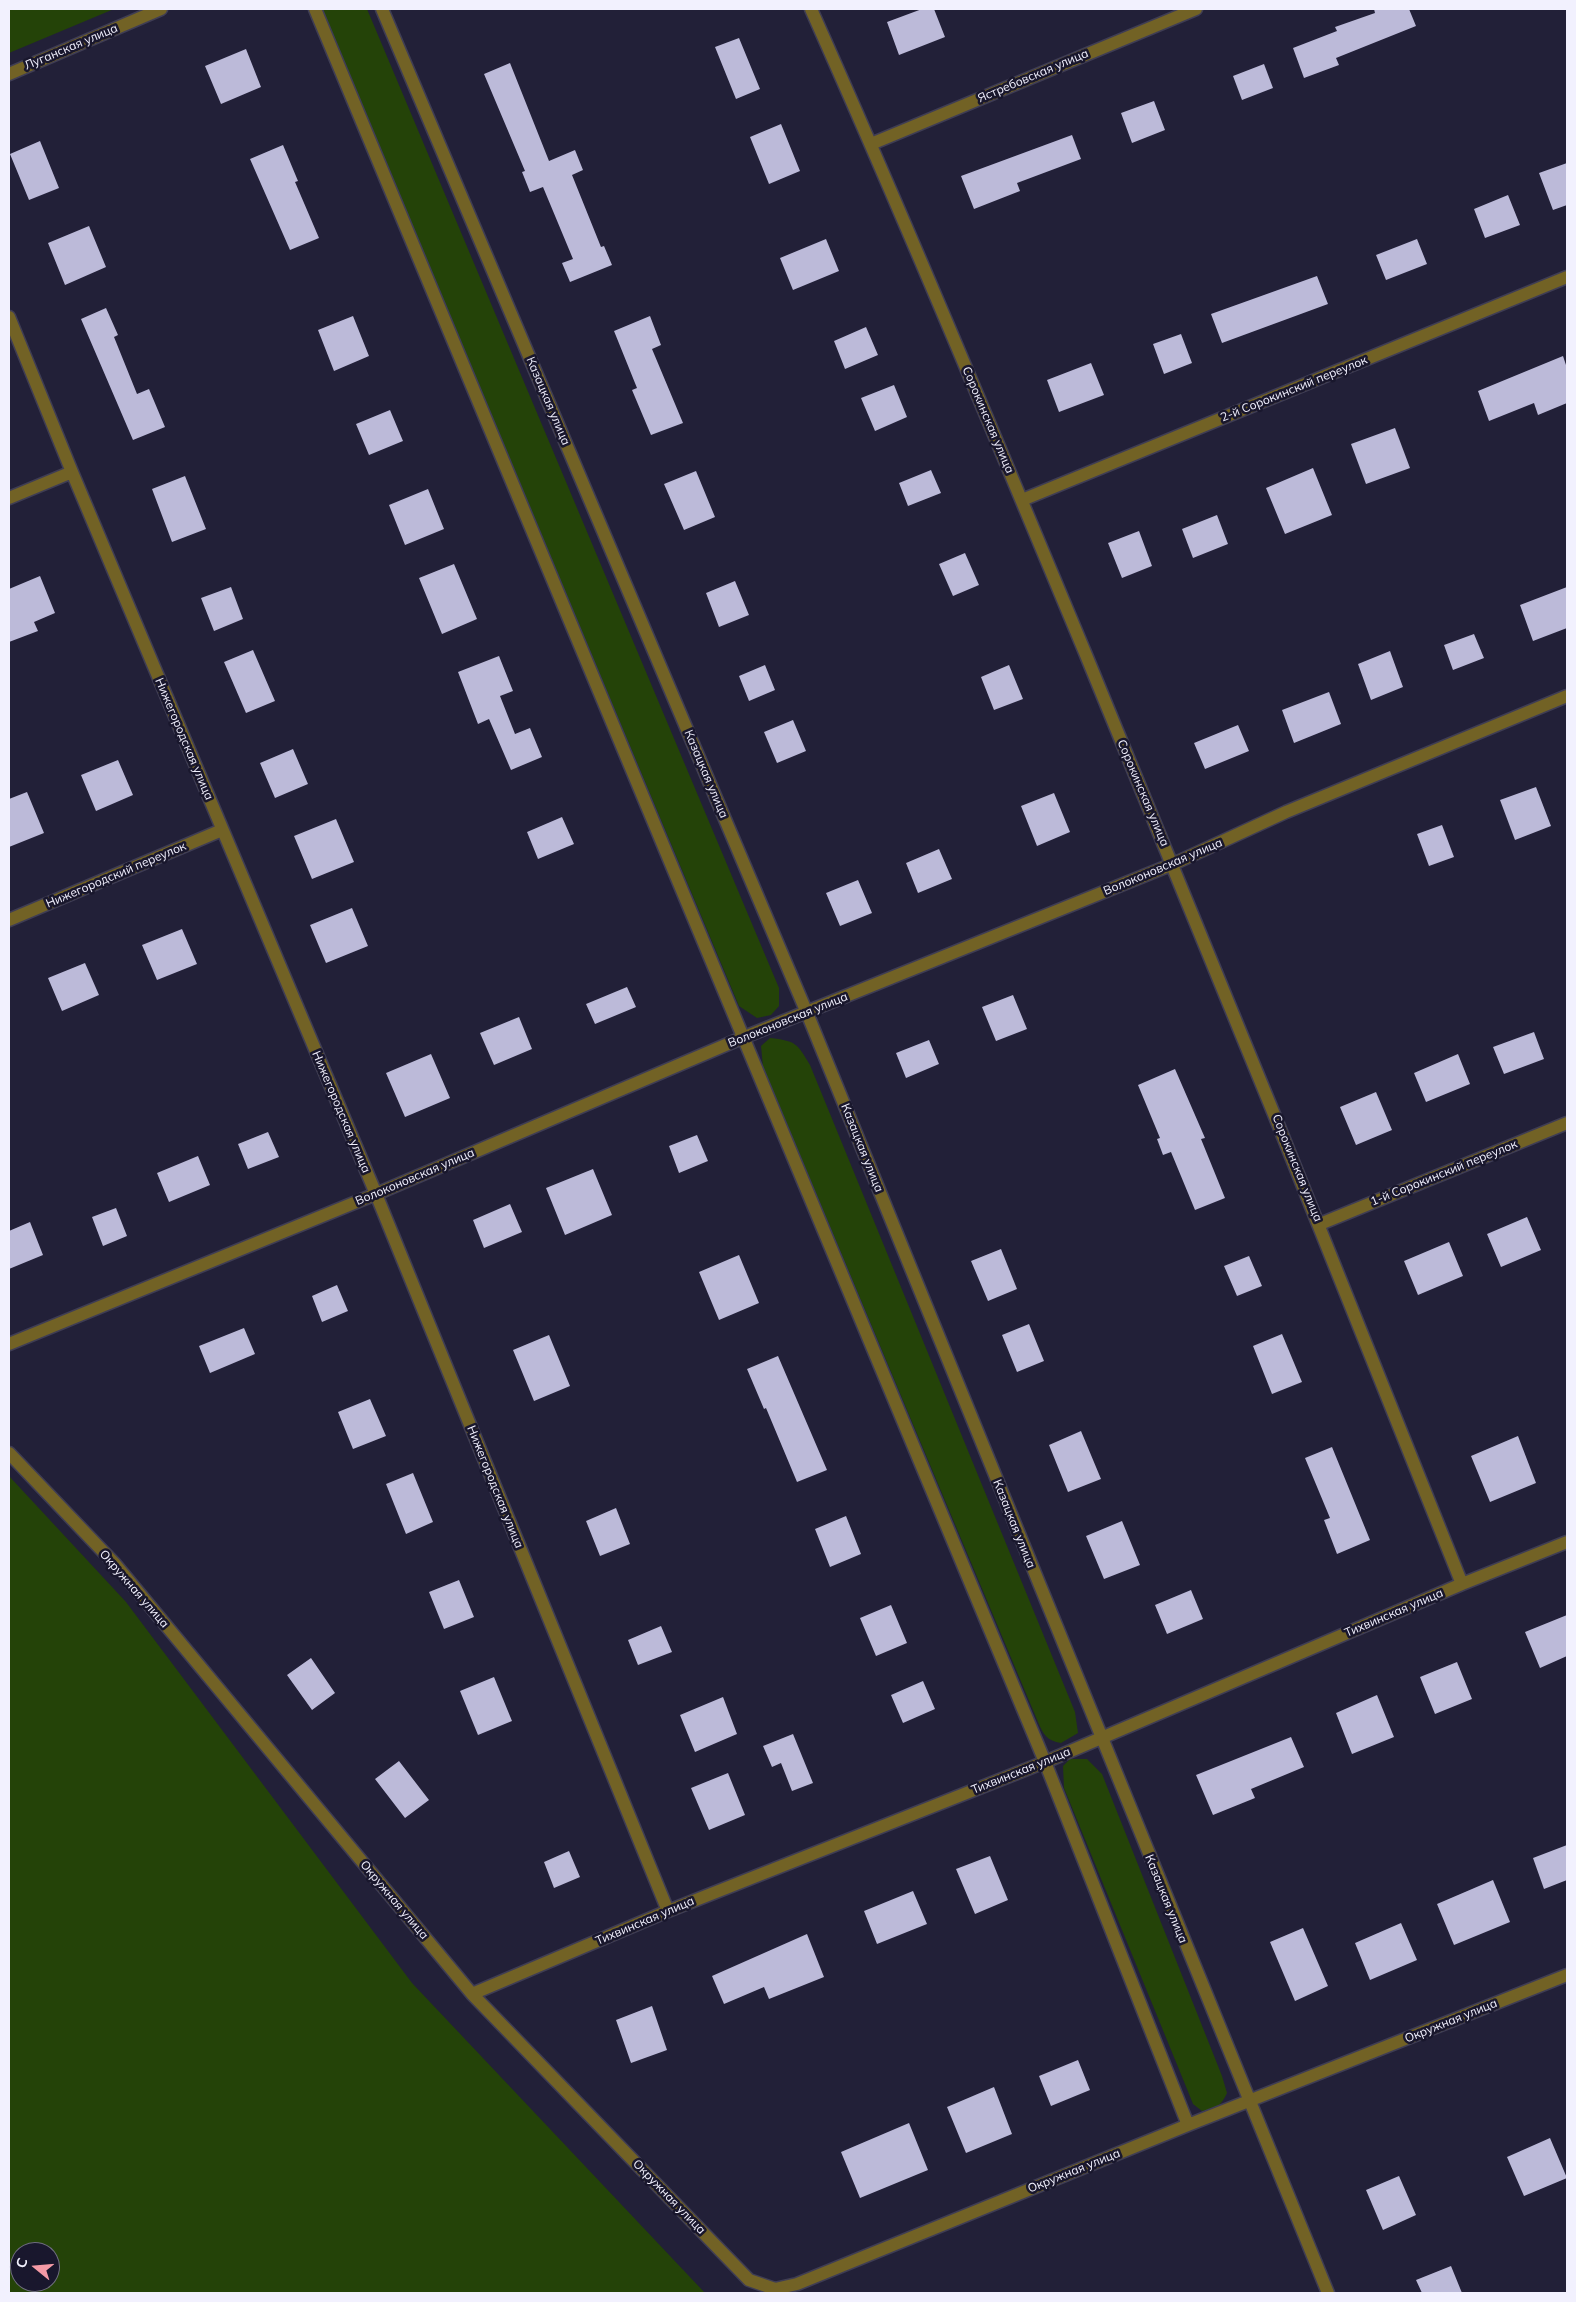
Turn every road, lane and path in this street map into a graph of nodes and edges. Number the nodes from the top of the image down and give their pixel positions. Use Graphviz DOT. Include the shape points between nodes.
graph roads {
  1 [pos="161,9"];
  2 [pos="315,9"];
  3 [pos="382,9"];
  4 [pos="811,9"];
  5 [pos="1196,9"];
  6 [pos="9,74"];
  7 [pos="871,144"];
  8 [pos="1567,277"];
  9 [pos="9,317"];
  10 [pos="72,472"];
  11 [pos="9,498"];
  12 [pos="1022,500"];
  13 [pos="1567,696"];
  14 [pos="222,830"];
  15 [pos="1173,864"];
  16 [pos="9,920"];
  17 [pos="807,1013"];
  18 [pos="742,1038"];
  19 [pos="1567,1122"];
  20 [pos="376,1194"];
  21 [pos="1320,1224"];
  22 [pos="9,1344"];
  23 [pos="9,1453"];
  24 [pos="1567,1542"];
  25 [pos="1462,1584"];
  26 [pos="1101,1739"];
  27 [pos="1045,1762"];
  28 [pos="668,1911"];
  29 [pos="1567,1975"];
  30 [pos="472,1994"];
  31 [pos="1248,2101"];
  32 [pos="1188,2125"];
  33 [pos="1328,2293"];
  1 -- 6 [label="street, Луганская улица"];
  2 -- 18 [label="street"];
  3 -- 17 [label="street, Казацкая улица"];
  4 -- 7 [label="street, Сорокинская улица"];
  5 -- 7 [label="street, Ястребовская улица"];
  7 -- 12 [label="street, Сорокинская улица"];
  8 -- 12 [label="street, 2-й Сорокинский переулок"];
  9 -- 10 [label="street, Нижегородская улица"];
  10 -- 11 [label="street"];
  10 -- 14 [label="street, Нижегородская улица"];
  12 -- 15 [label="street, Сорокинская улица"];
  13 -- 15 [label="street, Волоконовская улица" via="1286,812"];
  14 -- 16 [label="street, Нижегородский переулок"];
  14 -- 20 [label="street, Нижегородская улица"];
  15 -- 17 [label="street, Волоконовская улица"];
  15 -- 21 [label="street, Сорокинская улица"];
  17 -- 18 [label="street, Волоконовская улица"];
  17 -- 26 [label="street, Казацкая улица"];
  18 -- 20 [label="street, Волоконовская улица"];
  18 -- 27 [label="street"];
  19 -- 21 [label="street, 1-й Сорокинский переулок"];
  20 -- 22 [label="street, Волоконовская улица"];
  20 -- 28 [label="street, Нижегородская улица"];
  21 -- 25 [label="street, Сорокинская улица"];
  23 -- 30 [label="street, Окружная улица" via="115,1564"];
  24 -- 25 [label="street, Тихвинская улица"];
  25 -- 26 [label="street, Тихвинская улица"];
  26 -- 27 [label="street, Тихвинская улица"];
  26 -- 31 [label="street, Казацкая улица"];
  27 -- 28 [label="street, Тихвинская улица"];
  27 -- 32 [label="street"];
  28 -- 30 [label="street, Тихвинская улица"];
  29 -- 31 [label="street, Окружная улица"];
  30 -- 32 [label="street, Окружная улица" via="749,2280 774,2289 797,2284"];
  31 -- 32 [label="street, Окружная улица"];
  31 -- 33 [label="street, Казацкая улица"];
}
